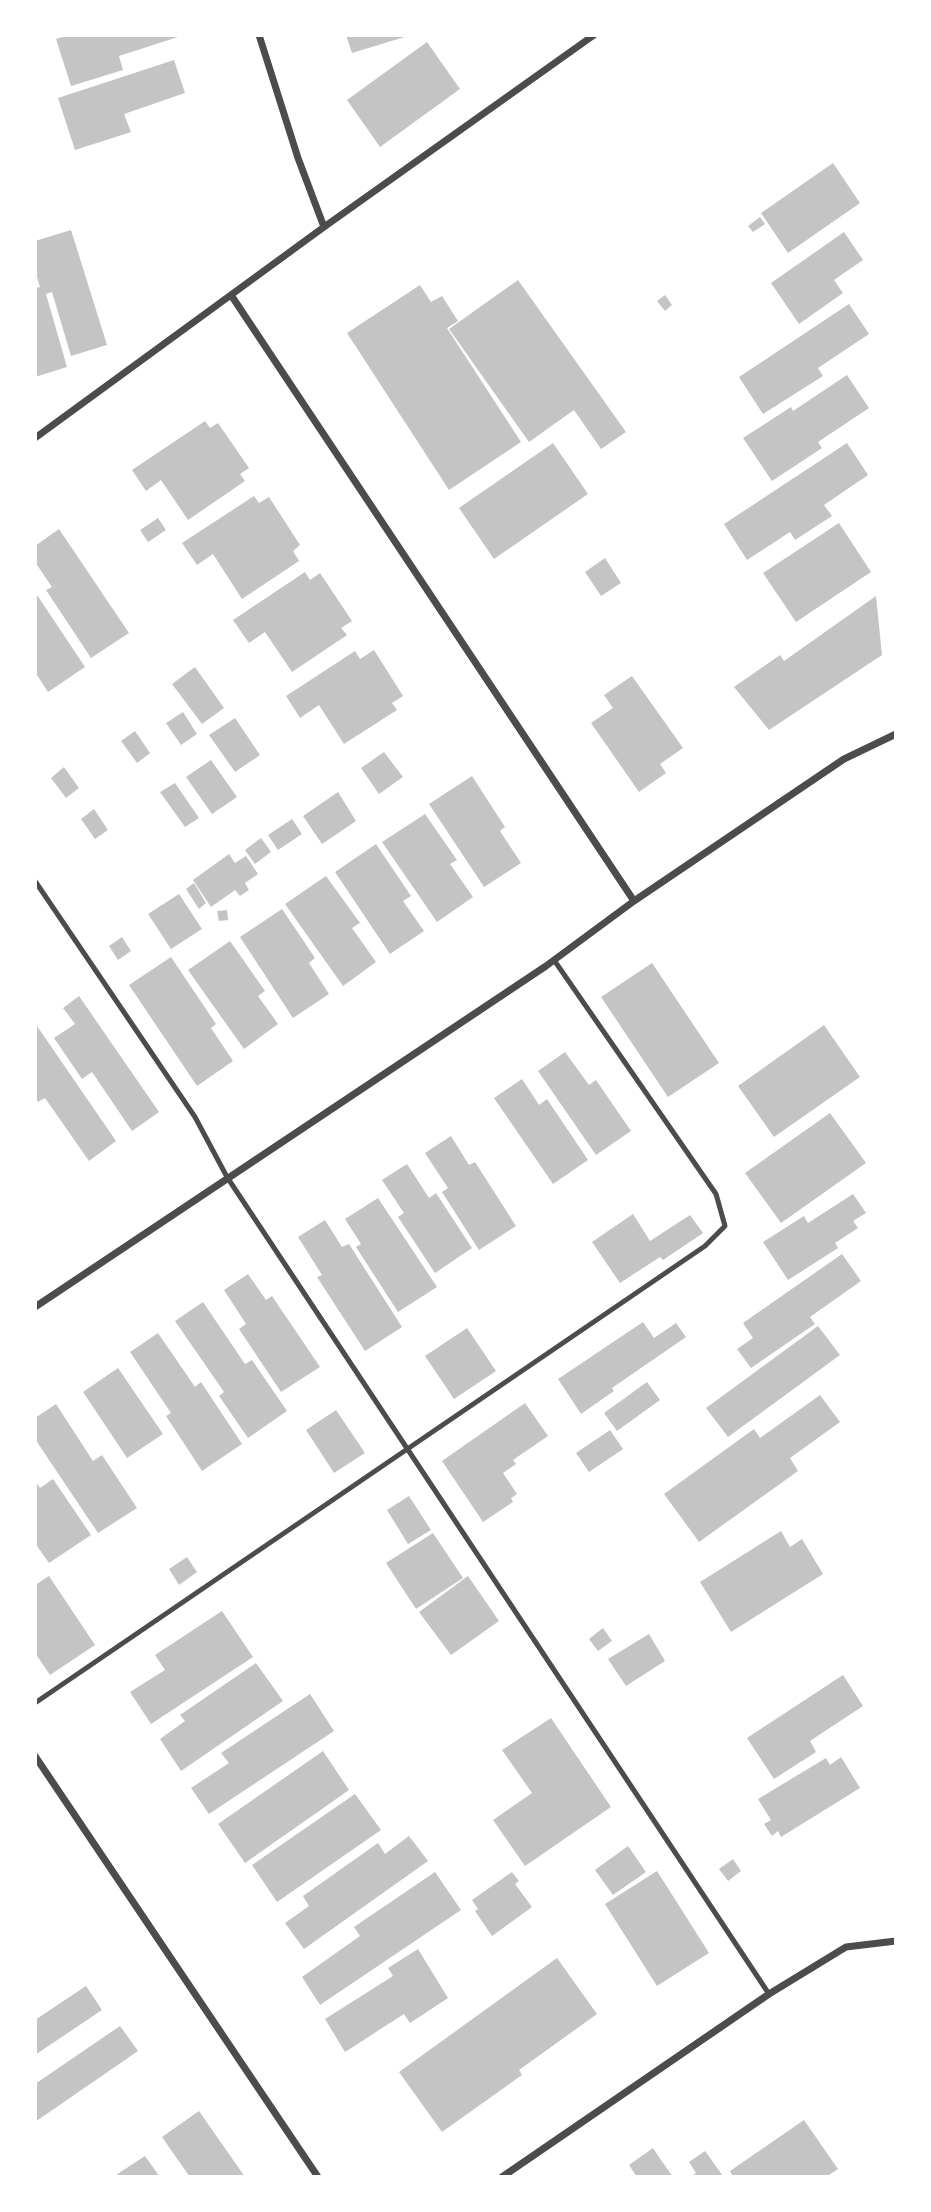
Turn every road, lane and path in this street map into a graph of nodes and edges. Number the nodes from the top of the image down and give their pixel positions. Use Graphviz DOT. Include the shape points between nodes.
graph roads {
  1 [pos="259,35"];
  2 [pos="594,35"];
  3 [pos="324,227"];
  4 [pos="232,295"];
  5 [pos="35,438"];
  6 [pos="896,734"];
  7 [pos="35,881"];
  8 [pos="634,901"];
  9 [pos="554,960"];
  10 [pos="227,1177"];
  11 [pos="35,1307"];
  12 [pos="407,1448"];
  13 [pos="35,1703"];
  14 [pos="35,1756"];
  15 [pos="896,1941"];
  16 [pos="769,1994"];
  17 [pos="318,2177"];
  18 [pos="502,2177"];
  1 -- 3 [label="street"];
  2 -- 3 [label="street"];
  3 -- 4 [label="street"];
  4 -- 5 [label="street"];
  4 -- 8 [label="street"];
  6 -- 8 [label="street" via="845,759"];
  7 -- 10 [label="lane" via="195,1117"];
  8 -- 9 [label="street"];
  9 -- 10 [label="street"];
  9 -- 12 [label="lane" via="716,1194 725,1226 705,1246"];
  10 -- 11 [label="street"];
  10 -- 12 [label="lane"];
  12 -- 13 [label="lane"];
  12 -- 16 [label="lane"];
  14 -- 17 [label="street"];
  15 -- 16 [label="street" via="846,1947"];
  16 -- 18 [label="street"];
}
